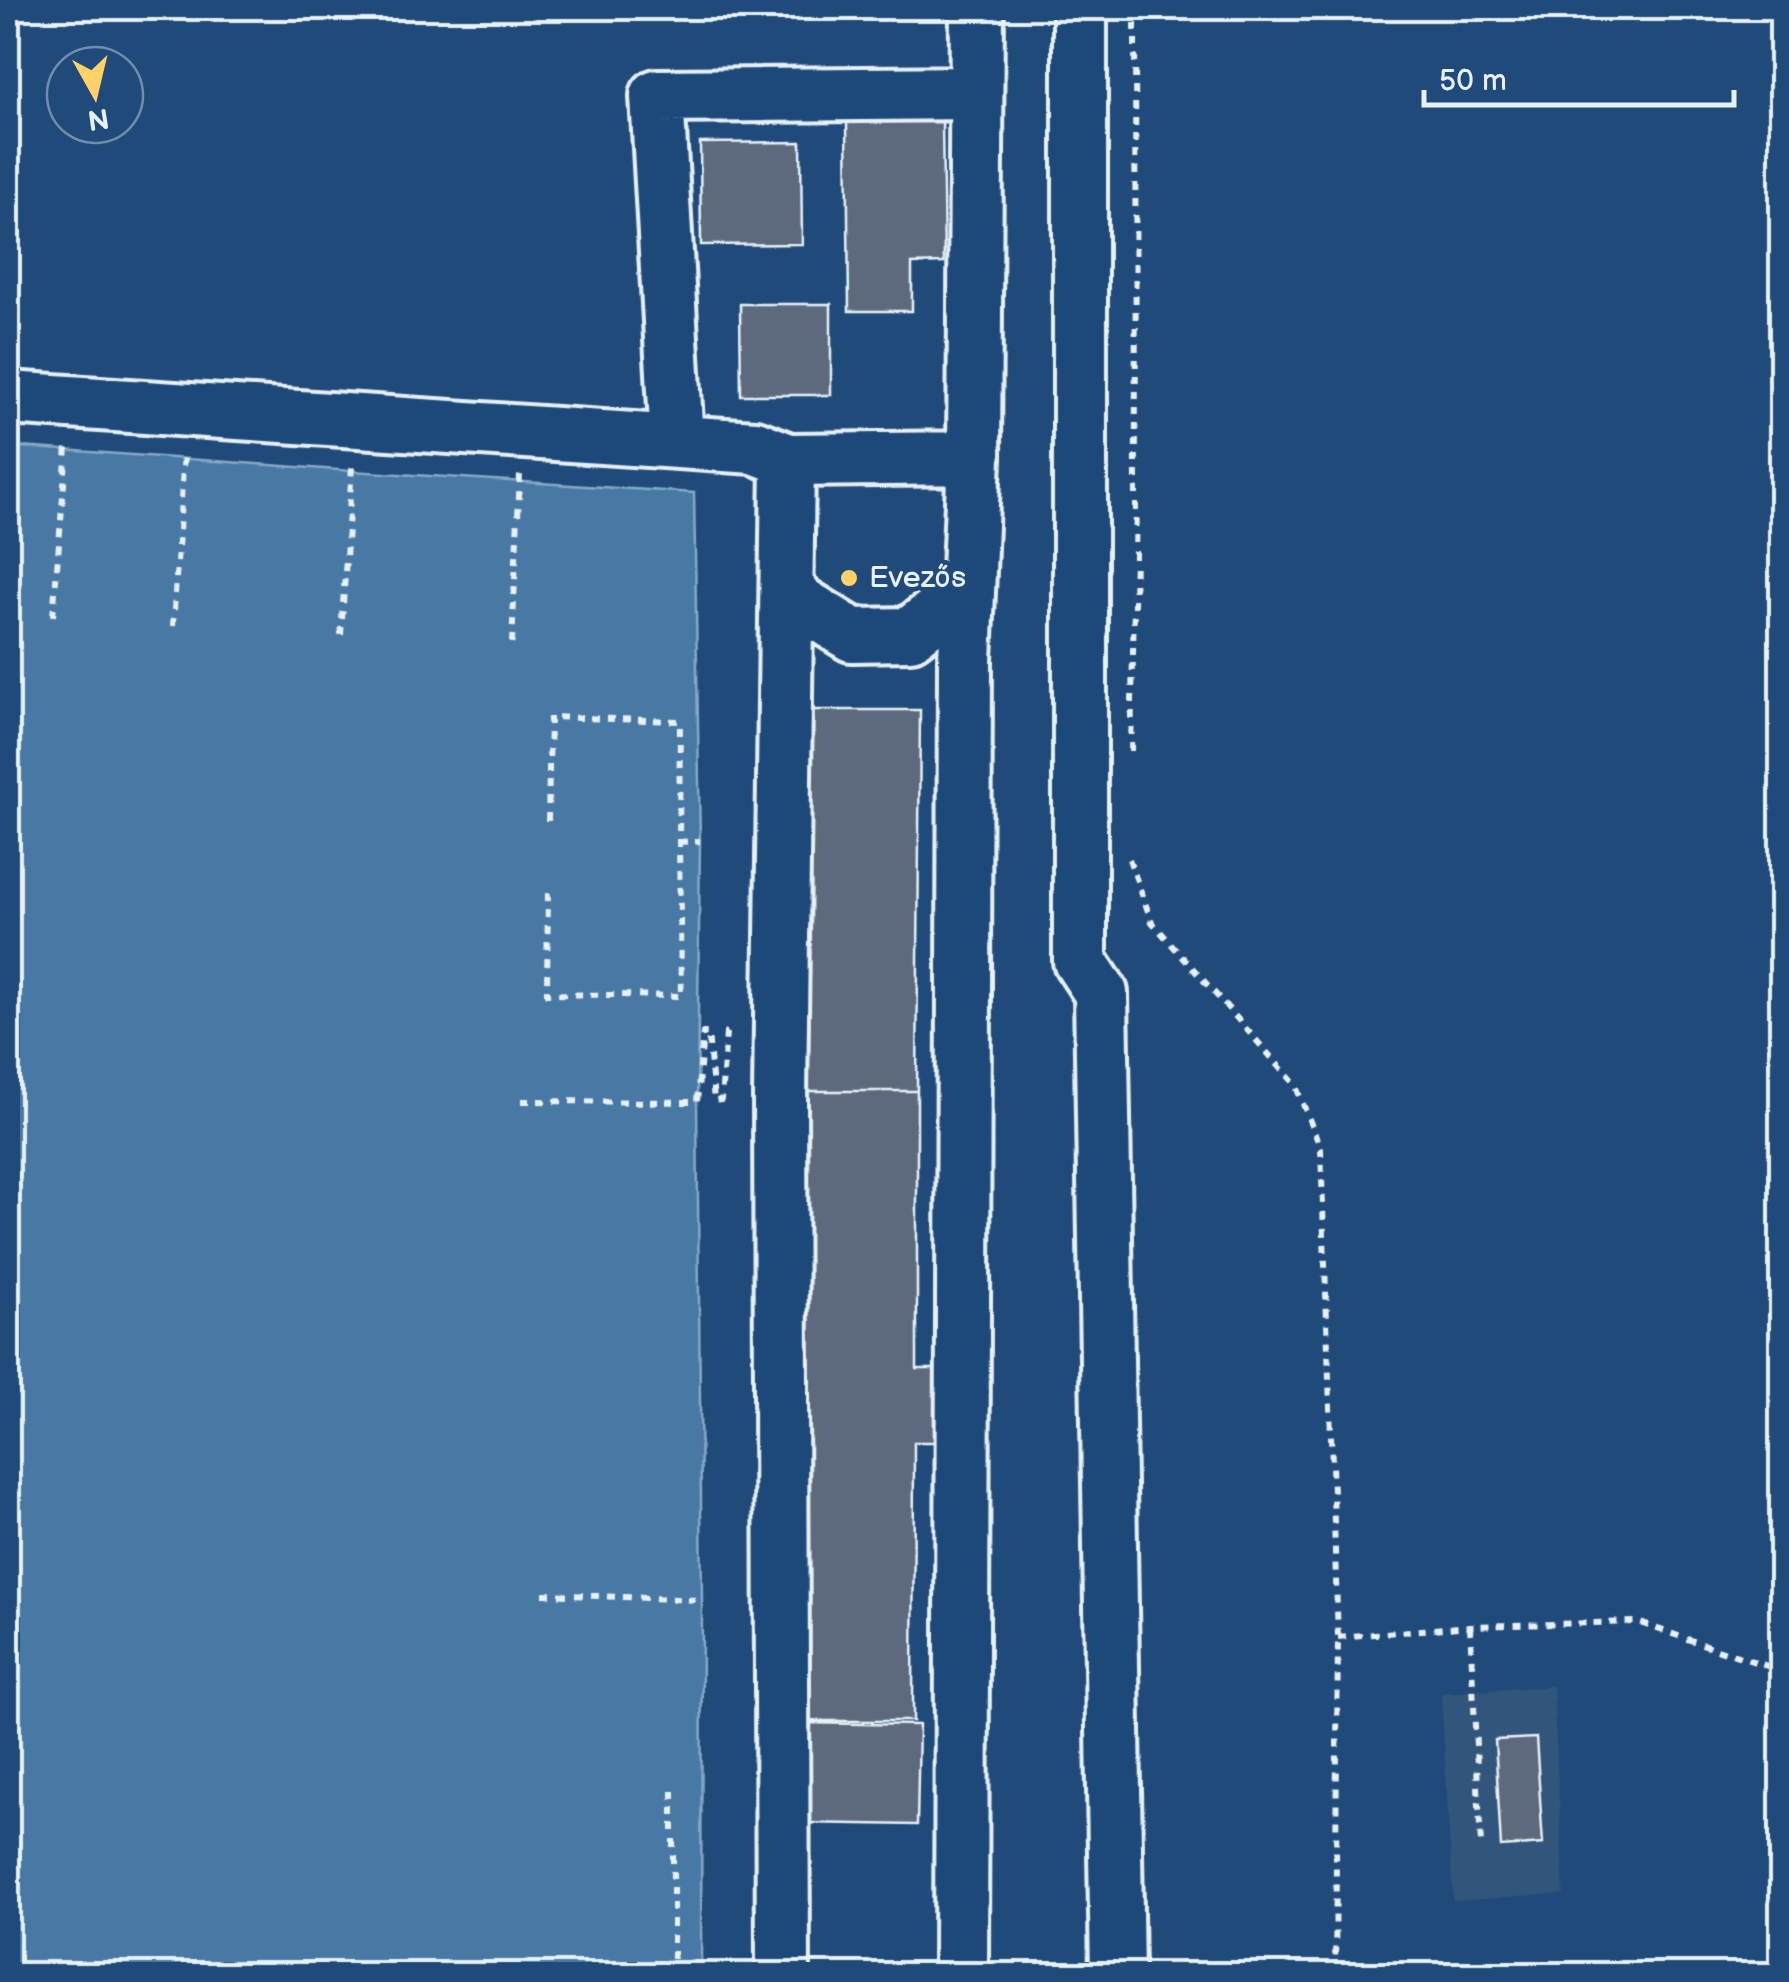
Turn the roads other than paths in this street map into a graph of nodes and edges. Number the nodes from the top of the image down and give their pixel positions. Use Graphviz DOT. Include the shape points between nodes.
graph roads {
  1 [pos="977,8"];
  2 [pos="1080,8"];
  3 [pos="976,93"];
  4 [pos="8,398"];
  5 [pos="677,442"];
  6 [pos="974,458"];
  7 [pos="788,460"];
  8 [pos="787,588"];
  9 [pos="968,589"];
  10 [pos="783,1974"];
  11 [pos="961,1974"];
  12 [pos="1117,1974"];
  1 -- 3 [label="street"];
  2 -- 12 [label="street" via="1080,961 1101,994"];
  3 -- 5 [label="street" via="657,96"];
  3 -- 6 [label="street"];
  4 -- 5 [label="street"];
  5 -- 7 [label="street" via="754,447"];
  6 -- 7 [label="street"];
  6 -- 9 [label="street"];
  7 -- 8 [label="street"];
  8 -- 9 [label="street" via="798,602 852,634 910,634"];
  8 -- 10 [label="street" via="780,1098"];
  9 -- 11 [label="street"];
}
